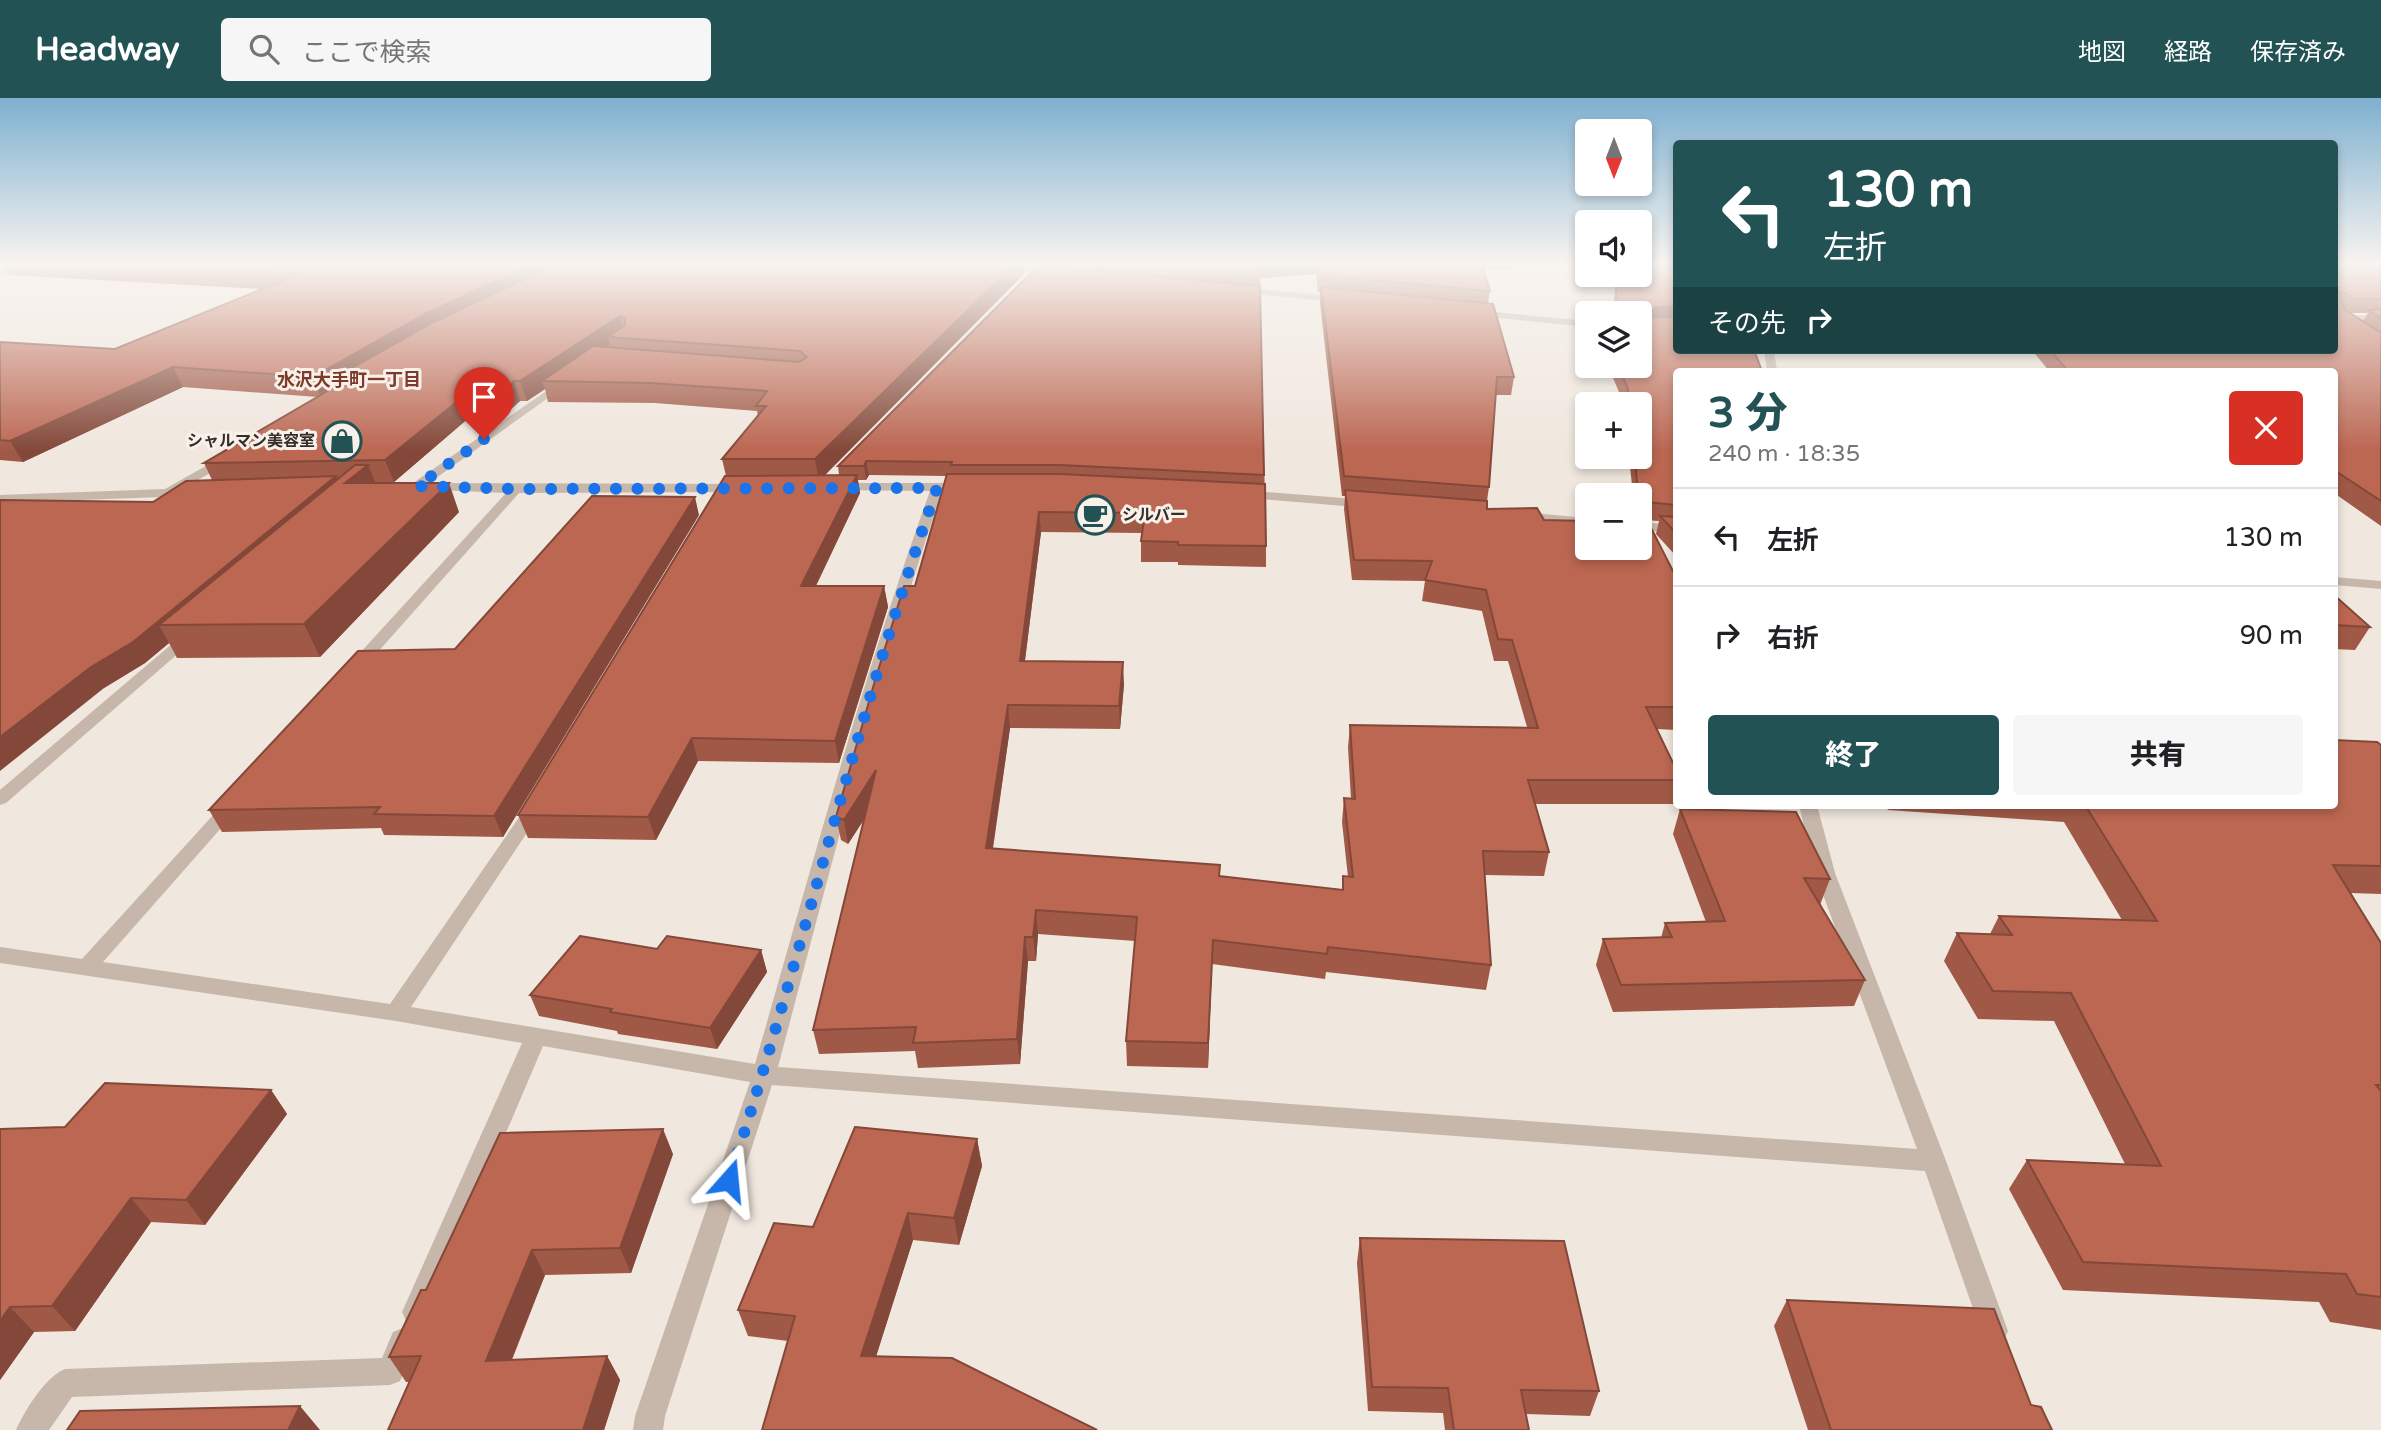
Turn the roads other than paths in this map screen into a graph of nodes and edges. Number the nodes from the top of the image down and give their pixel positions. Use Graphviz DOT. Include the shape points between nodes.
graph roads {
  1 [pos="2352,326"];
  2 [pos="2363,333"];
  3 [pos="574,376"];
  4 [pos="237,452"];
  5 [pos="833,477"];
  6 [pos="979,487"];
  7 [pos="761,488"];
  8 [pos="937,488"];
  9 [pos="516,489"];
  10 [pos="206,492"];
  11 [pos="167,493"];
  12 [pos="1226,493"];
  13 [pos="0,499"];
  14 [pos="1377,505"];
  15 [pos="1508,515"];
  16 [pos="1575,521"];
  17 [pos="1652,527"];
  18 [pos="1673,529"];
  19 [pos="2338,582"];
  20 [pos="2381,585"];
  21 [pos="208,621"];
  22 [pos="347,677"];
  23 [pos="546,789"];
  24 [pos="245,791"];
  25 [pos="0,799"];
  26 [pos="1809,809"];
  27 [pos="0,955"];
  28 [pos="86,968"];
  29 [pos="396,1013"];
  30 [pos="536,1036"];
  31 [pos="764,1075"];
  32 [pos="1934,1161"];
  33 [pos="2002,1353"];
  34 [pos="31,1430"];
  35 [pos="648,1430"];
  1 -- 2 [label="street"];
  3 -- 9 [label="street" via="410,486"];
  4 -- 11 [label="street"];
  5 -- 8 [label="street" via="824,487"];
  6 -- 8 [label="street"];
  7 -- 9 [label="street" via="721,494"];
  8 -- 31 [label="street" via="848,768"];
  9 -- 22 [label="street"];
  10 -- 11 [label="street"];
  11 -- 13 [label="street"];
  12 -- 14 [label="street"];
  15 -- 16 [label="street"];
  17 -- 18 [label="street"];
  19 -- 20 [label="street"];
  21 -- 25 [label="street"];
  23 -- 29 [label="street"];
  24 -- 28 [label="street"];
  26 -- 32 [label="street" via="1825,873"];
  27 -- 28 [label="street"];
  28 -- 29 [label="street"];
  29 -- 30 [label="street"];
  30 -- 31 [label="street"];
  30 -- 34 [label="street" via="390,1371 65,1383"];
  31 -- 32 [label="street"];
  31 -- 35 [label="street"];
  32 -- 33 [label="street"];
}
